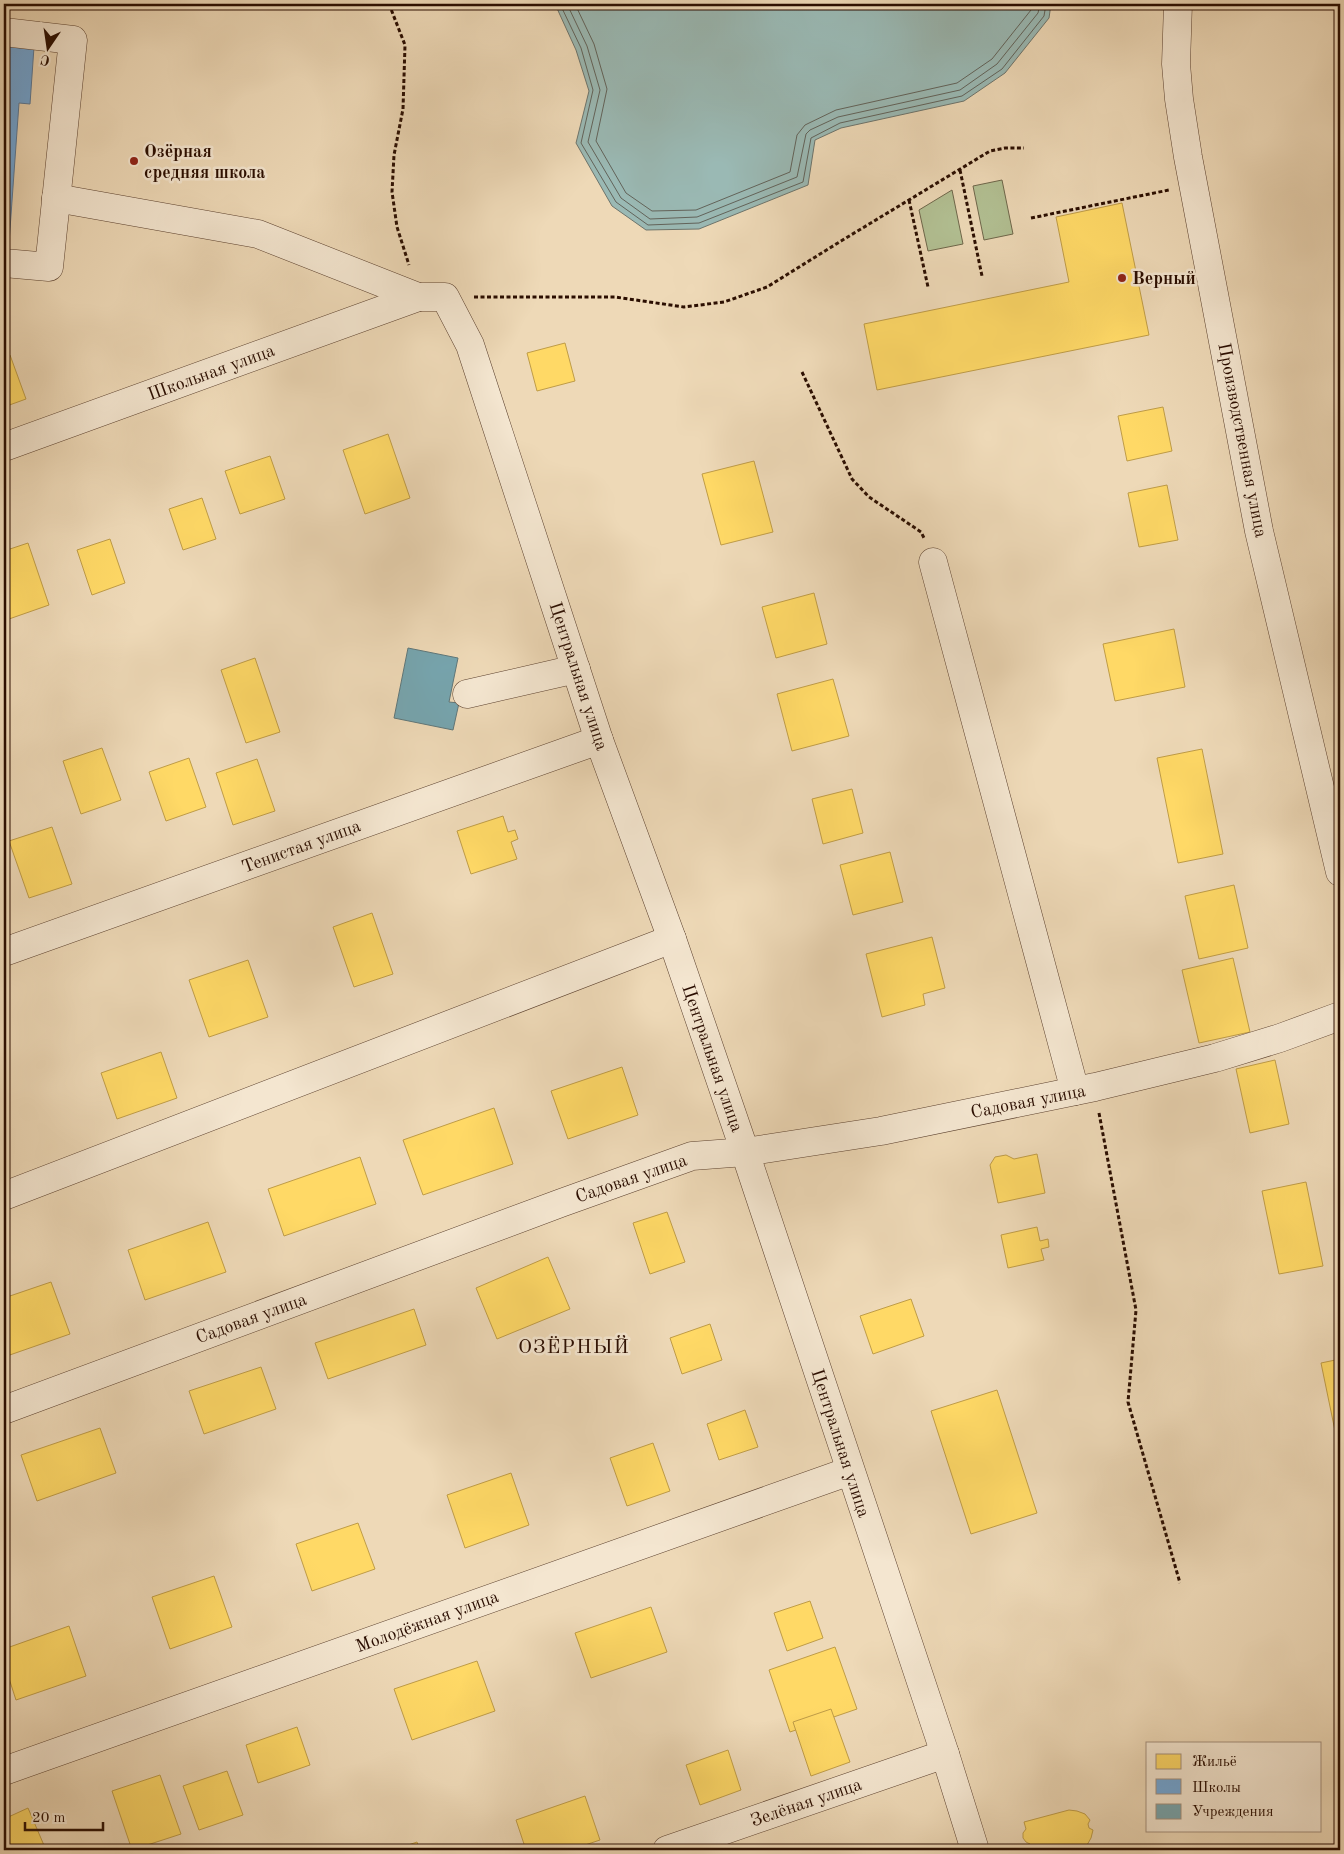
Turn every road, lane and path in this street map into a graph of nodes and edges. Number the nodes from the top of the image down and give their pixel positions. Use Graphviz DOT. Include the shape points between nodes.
graph roads {
  1 [pos="389,4"];
  2 [pos="1178,4"];
  3 [pos="4,32"];
  4 [pos="1024,148"];
  5 [pos="960,170"];
  6 [pos="1194,185"];
  7 [pos="56,198"];
  8 [pos="909,200"];
  9 [pos="1032,218"];
  10 [pos="4,263"];
  11 [pos="982,276"];
  12 [pos="928,287"];
  13 [pos="418,297"];
  14 [pos="468,297"];
  15 [pos="802,372"];
  16 [pos="4,447"];
  17 [pos="934,562"];
  18 [pos="576,670"];
  19 [pos="467,694"];
  20 [pos="599,740"];
  21 [pos="1340,872"];
  22 [pos="672,939"];
  23 [pos="4,952"];
  24 [pos="1340,1016"];
  25 [pos="1085,1089"];
  26 [pos="745,1152"];
  27 [pos="4,1196"];
  28 [pos="4,1410"];
  29 [pos="850,1471"];
  30 [pos="1180,1583"];
  31 [pos="945,1754"];
  32 [pos="4,1771"];
  33 [pos="667,1850"];
  34 [pos="975,1850"];
  1 -- 13 [label="path" via="405,45 403,108 394,155 392,192 397,227"];
  2 -- 6 [label="street, Производственная улица" via="1178,99"];
  3 -- 7 [label="street" via="73,40"];
  4 -- 5 [label="path" via="990,152"];
  5 -- 8 [label="path"];
  5 -- 11 [label="path"];
  6 -- 9 [label="path"];
  6 -- 21 [label="street, Производственная улица" via="1259,531"];
  7 -- 10 [label="street" via="49,267"];
  7 -- 13 [label="street" via="258,234"];
  8 -- 12 [label="path"];
  8 -- 14 [label="path" via="767,287 724,302 684,307 615,297"];
  13 -- 16 [label="street, Школьная улица"];
  13 -- 18 [label="street, Центральная улица" via="445,298 470,345"];
  15 -- 17 [label="path" via="852,479 869,497 921,532"];
  17 -- 25 [label="street"];
  18 -- 19 [label="street"];
  18 -- 20 [label="street, Центральная улица"];
  20 -- 22 [label="street, Центральная улица"];
  20 -- 23 [label="street, Тенистая улица"];
  22 -- 26 [label="street, Центральная улица"];
  22 -- 27 [label="street"];
  24 -- 25 [label="street, Садовая улица" via="1215,1058"];
  25 -- 26 [label="street, Садовая улица" via="881,1131"];
  25 -- 30 [label="path" via="1136,1310 1128,1402"];
  26 -- 28 [label="street, Садовая улица" via="692,1156"];
  26 -- 29 [label="street, Центральная улица"];
  29 -- 31 [label="street, Центральная улица"];
  29 -- 32 [label="street, Молодёжная улица"];
  31 -- 33 [label="street, Зелёная улица"];
  31 -- 34 [label="street, Центральная улица"];
}
